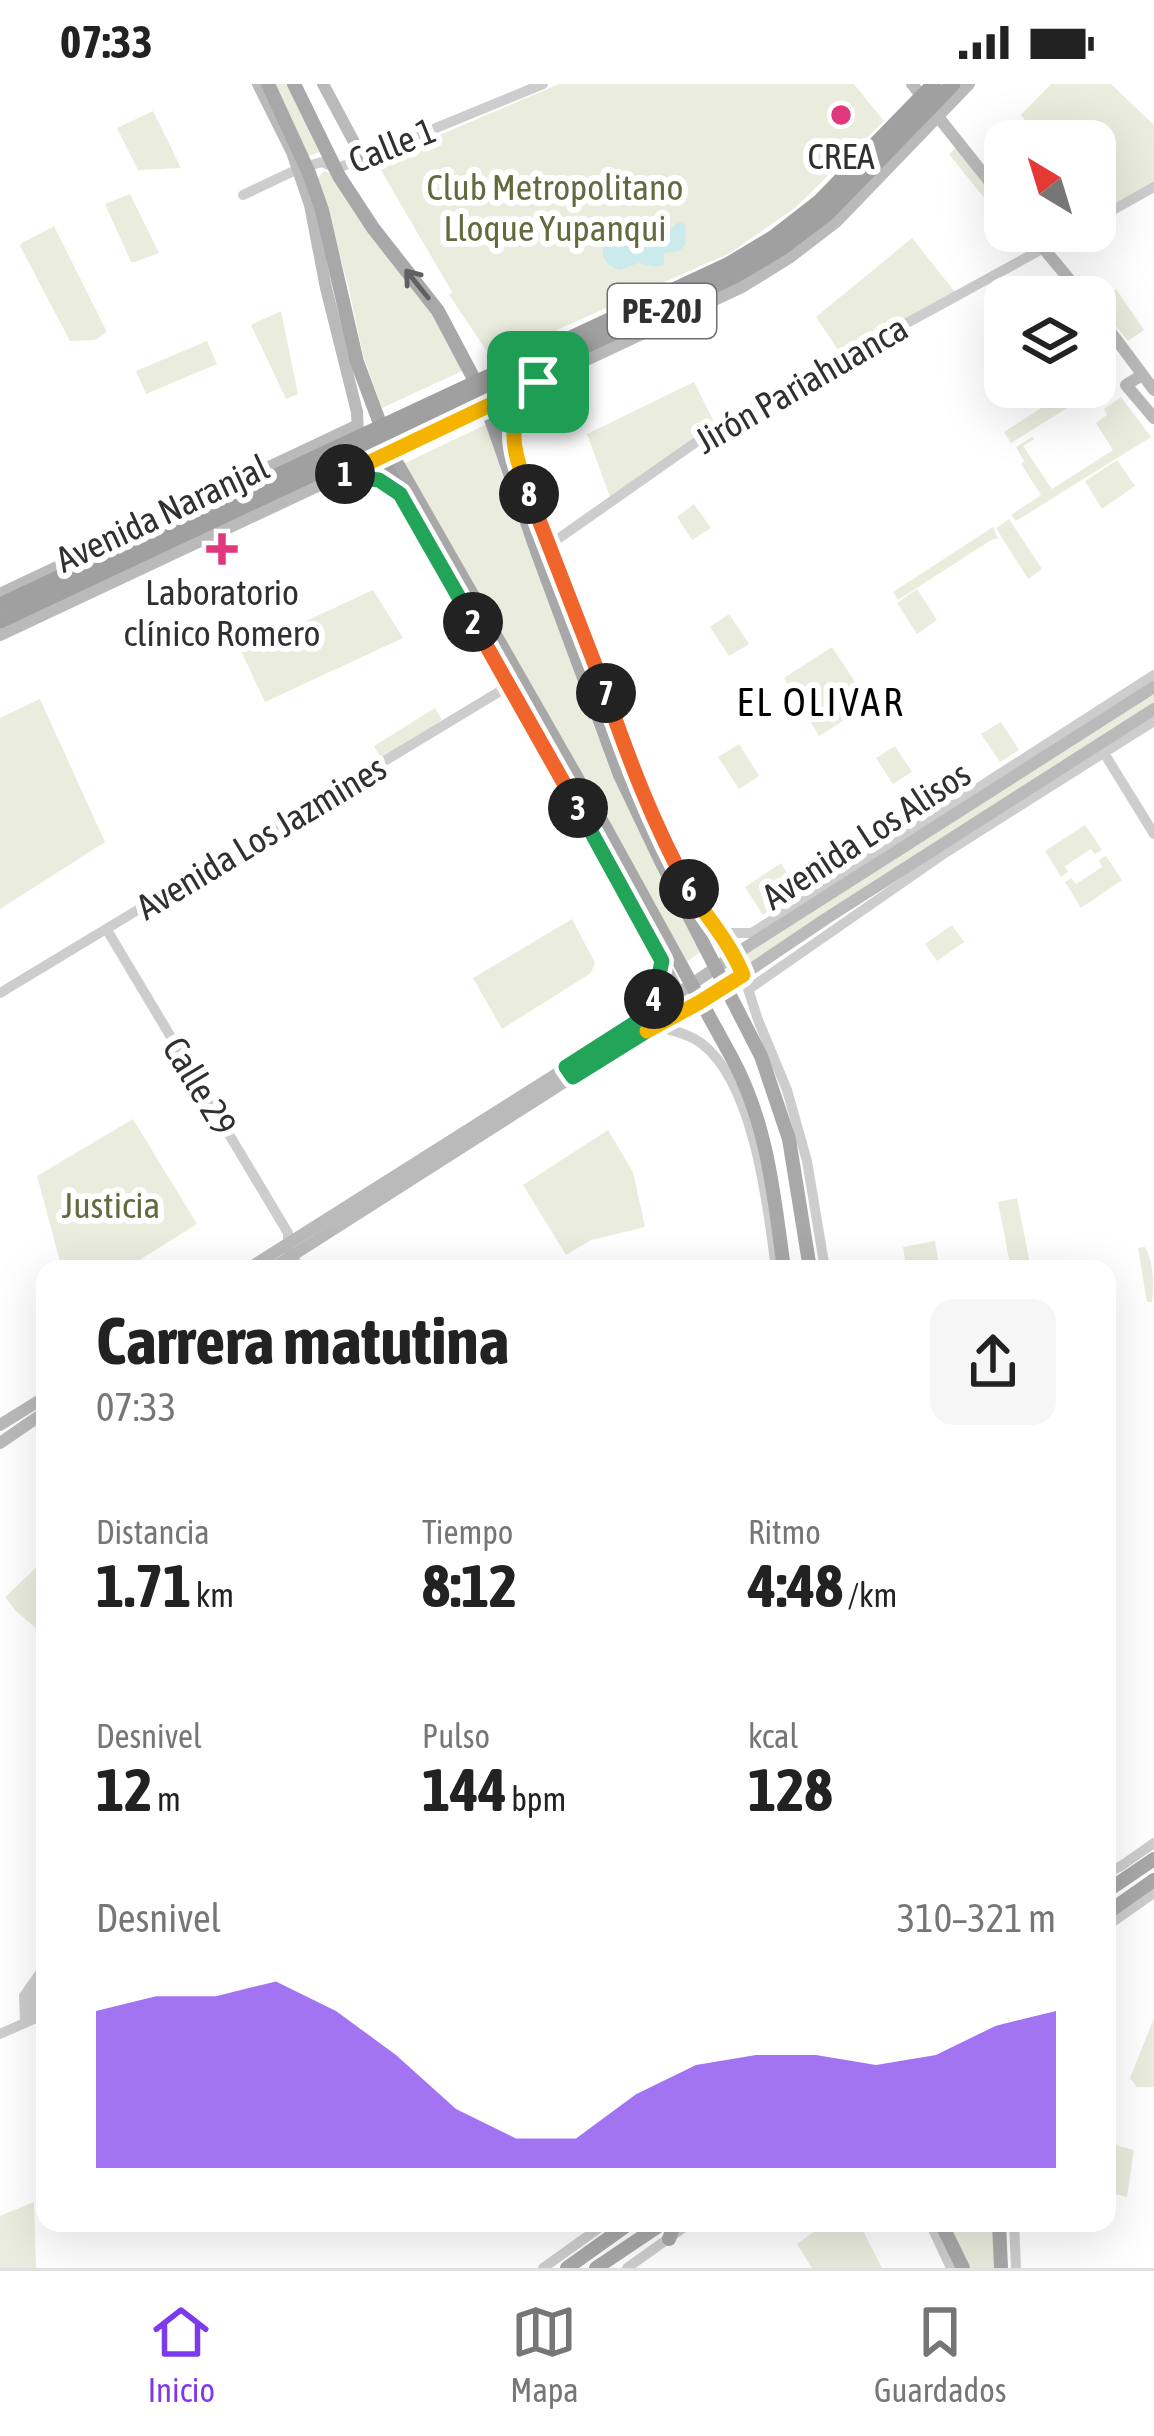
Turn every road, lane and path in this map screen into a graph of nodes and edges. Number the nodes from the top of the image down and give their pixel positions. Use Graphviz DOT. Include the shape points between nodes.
graph roads {
  1 [pos="263,84"];
  2 [pos="295,84"];
  3 [pos="323,84"];
  4 [pos="543,84"];
  5 [pos="953,84"];
  6 [pos="969,84"];
  7 [pos="925,94"];
  8 [pos="362,157"];
  9 [pos="302,167"];
  10 [pos="335,169"];
  11 [pos="984,173"];
  12 [pos="1154,188"];
  13 [pos="243,195"];
  14 [pos="1116,209"];
  15 [pos="1036,252"];
  16 [pos="1046,252"];
  17 [pos="1066,276"];
  18 [pos="1116,340"];
  19 [pos="1142,375"];
  20 [pos="538,382"];
  21 [pos="1154,390"];
  22 [pos="483,395"];
  23 [pos="1154,418"];
  24 [pos="376,442"];
  25 [pos="334,444"];
  26 [pos="342,476"];
  27 [pos="400,494"];
  28 [pos="543,550"];
  29 [pos="0,594"];
  30 [pos="469,601"];
  31 [pos="0,605"];
  32 [pos="0,621"];
  33 [pos="0,635"];
  34 [pos="1154,675"];
  35 [pos="514,683"];
  36 [pos="1154,687"];
  37 [pos="1154,709"];
  38 [pos="1154,721"];
  39 [pos="1103,753"];
  40 [pos="1154,834"];
  41 [pos="662,838"];
  42 [pos="661,861"];
  43 [pos="611,867"];
  44 [pos="637,886"];
  45 [pos="106,930"];
  46 [pos="722,933"];
  47 [pos="734,956"];
  48 [pos="662,961"];
  49 [pos="717,968"];
  50 [pos="743,975"];
  51 [pos="726,986"];
  52 [pos="685,989"];
  53 [pos="749,989"];
  54 [pos="0,994"];
  55 [pos="700,1002"];
  56 [pos="653,1020"];
  57 [pos="762,1043"];
  58 [pos="722,1055"];
  59 [pos="808,1202"];
  60 [pos="290,1257"];
  61 [pos="779,1260"];
  62 [pos="810,1260"];
  63 [pos="823,1260"];
  64 [pos="36,1403"];
  65 [pos="36,1418"];
  66 [pos="0,1425"];
  67 [pos="0,1443"];
  68 [pos="1154,1843"];
  69 [pos="1154,1859"];
  70 [pos="1116,1874"];
  71 [pos="1132,1875"];
  72 [pos="1116,1882"];
  73 [pos="1150,1888"];
  74 [pos="1116,1889"];
  75 [pos="1122,1903"];
  76 [pos="1116,1907"];
  77 [pos="1116,1918"];
  78 [pos="36,1979"];
  79 [pos="36,1989"];
  80 [pos="34,2019"];
  81 [pos="0,2033"];
  82 [pos="594,2232"];
  83 [pos="617,2232"];
  84 [pos="650,2232"];
  85 [pos="672,2232"];
  86 [pos="678,2232"];
  87 [pos="935,2232"];
  88 [pos="946,2232"];
  89 [pos="999,2232"];
  90 [pos="1014,2232"];
  91 [pos="669,2239"];
  92 [pos="570,2249"];
  93 [pos="543,2268"];
  94 [pos="566,2268"];
  95 [pos="596,2268"];
  96 [pos="627,2268"];
  97 [pos="956,2268"];
  98 [pos="1001,2268"];
  99 [pos="1016,2268"];
  1 -- 9 [label="main road"];
  2 -- 10 [label="main road"];
  3 -- 8 [label="main road"];
  4 -- 8 [label="street, Calle 1"];
  5 -- 7 [label="highway, Avenida Naranjal / PE-20J"];
  6 -- 7 [label="main road, Avenida Naranjal"];
  7 -- 11 [label="main road"];
  7 -- 20 [label="main road, Avenida Naranjal" via="858,202 777,266"];
  7 -- 22 [label="highway, Avenida Naranjal / PE-20J" via="912,116 774,237"];
  8 -- 10 [label="street, Calle 1"];
  9 -- 10 [label="street, Calle 1" via="322,162"];
  9 -- 13 [label="street, Calle 1"];
  9 -- 24 [label="main road" via="322,210"];
  9 -- 24 [label="main road" via="358,412"];
  22 -- 10 [label="main road, one-way" via="430,300"];
  12 -- 14 [label="street"];
  15 -- 28 [label="street, Jirón Pariahuanca" via="719,426"];
  16 -- 17 [label="main road"];
  18 -- 19 [label="main road"];
  19 -- 21 [label="main road"];
  19 -- 23 [label="main road" via="1126,386"];
  20 -- 22 [label="main road, Avenida Naranjal"];
  20 -- 28 [label="main road" via="517,413 513,442"];
  22 -- 24 [label="highway, Avenida Naranjal / PE-20J"];
  22 -- 24 [label="main road, Avenida Naranjal"];
  22 -- 28 [label="main road"];
  24 -- 25 [label="highway, Avenida Naranjal / PE-20J"];
  24 -- 26 [label="main road, Avenida Naranjal"];
  24 -- 27 [label="highway"];
  24 -- 30 [label="main road"];
  24 -- 32 [label="highway, Avenida Naranjal / PE-20J"];
  25 -- 29 [label="main road, Avenida Naranjal"];
  25 -- 31 [label="highway, Avenida Naranjal / PE-20J"];
  26 -- 27 [label="main road" via="379,480"];
  26 -- 33 [label="main road, Avenida Naranjal"];
  27 -- 30 [label="main road"];
  28 -- 41 [label="main road"];
  28 -- 42 [label="main road" via="606,741"];
  30 -- 35 [label="main road"];
  34 -- 46 [label="street, Avenida Los Alisos" via="768,924"];
  35 -- 43 [label="main road"];
  35 -- 44 [label="main road"];
  35 -- 45 [label="street, Avenida Los Jazmines"];
  36 -- 47 [label="main road, Avenida Los Alisos"];
  37 -- 50 [label="main road, Avenida Los Alisos"];
  38 -- 39 [label="street, Avenida Los Alisos"];
  39 -- 40 [label="street"];
  39 -- 53 [label="street, Avenida Los Alisos"];
  41 -- 42 [label="main road"];
  41 -- 46 [label="street"];
  42 -- 49 [label="main road"];
  43 -- 44 [label="main road"];
  43 -- 48 [label="main road"];
  44 -- 52 [label="main road"];
  45 -- 54 [label="street, Avenida Los Jazmines"];
  45 -- 60 [label="street, Calle 29" via="288,1233"];
  46 -- 47 [label="street"];
  47 -- 49 [label="main road, Avenida Los Alisos"];
  47 -- 50 [label="street"];
  48 -- 52 [label="main road"];
  48 -- 56 [label="main road"];
  49 -- 51 [label="main road"];
  49 -- 52 [label="main road, Avenida Los Alisos"];
  50 -- 51 [label="main road, Avenida Los Alisos"];
  50 -- 53 [label="street"];
  51 -- 55 [label="main road, Avenida Los Alisos"];
  51 -- 57 [label="main road"];
  52 -- 55 [label="main road"];
  52 -- 56 [label="main road, Avenida Los Alisos"];
  53 -- 57 [label="street"];
  55 -- 56 [label="main road, Avenida Los Alisos"];
  55 -- 58 [label="main road"];
  56 -- 58 [label="street"];
  56 -- 60 [label="main road, Avenida Los Alisos"];
  57 -- 59 [label="main road"];
  58 -- 61 [label="main road" via="750,1095 769,1157"];
  59 -- 62 [label="main road"];
  59 -- 63 [label="street"];
  64 -- 66 [label="main road"];
  65 -- 67 [label="main road"];
  68 -- 70 [label="street"];
  69 -- 71 [label="main road"];
  71 -- 72 [label="main road"];
  71 -- 73 [label="main road" via="1134,1886"];
  73 -- 75 [label="main road"];
  73 -- 77 [label="street"];
  74 -- 75 [label="main road"];
  75 -- 76 [label="main road"];
  78 -- 80 [label="street" via="24,1996"];
  79 -- 80 [label="street"];
  80 -- 81 [label="street"];
  82 -- 92 [label="street"];
  83 -- 94 [label="main road"];
  84 -- 95 [label="main road"];
  85 -- 91 [label="main road"];
  86 -- 91 [label="street"];
  87 -- 97 [label="street"];
  88 -- 97 [label="main road"];
  89 -- 98 [label="main road"];
  90 -- 99 [label="street"];
  91 -- 96 [label="street"];
  92 -- 93 [label="street"];
  92 -- 94 [label="main road"];
}
